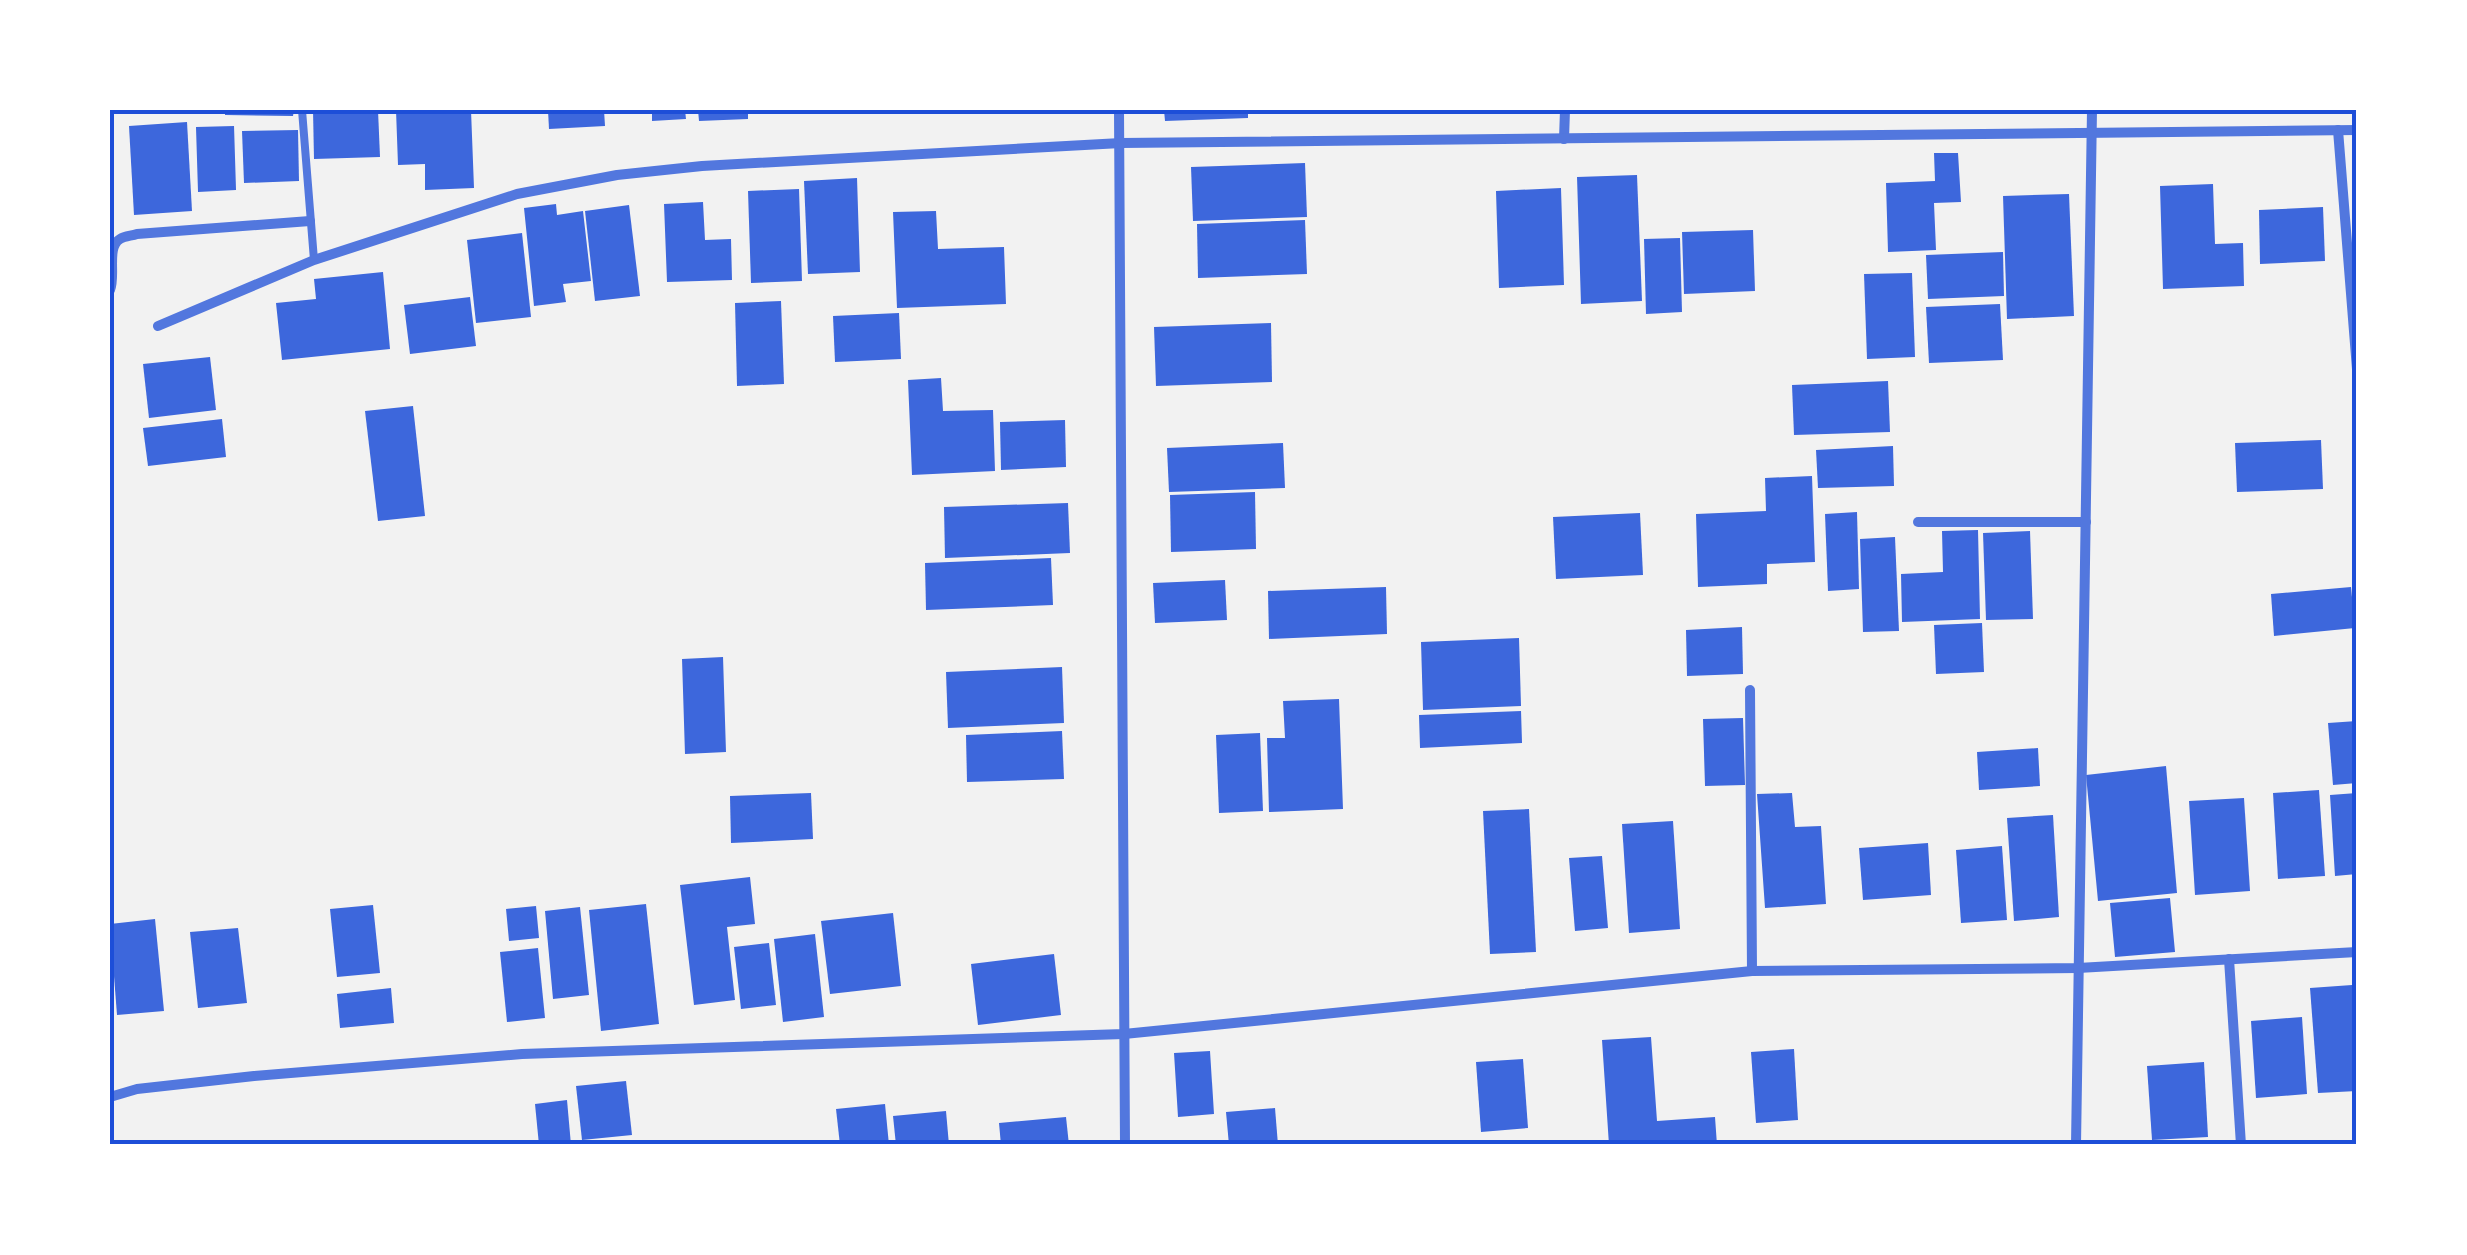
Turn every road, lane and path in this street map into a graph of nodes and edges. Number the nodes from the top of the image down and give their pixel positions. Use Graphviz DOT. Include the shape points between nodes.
graph roads {
  1 [pos="302,110"];
  2 [pos="1119,110"];
  3 [pos="1565,110"];
  4 [pos="2092,110"];
  5 [pos="2338,130"];
  6 [pos="2357,130"];
  7 [pos="2093,133"];
  8 [pos="1564,139"];
  9 [pos="1120,144"];
  10 [pos="310,220"];
  11 [pos="314,260"];
  12 [pos="110,290"];
  13 [pos="158,326"];
  14 [pos="2357,369"];
  15 [pos="1918,522"];
  16 [pos="2086,522"];
  17 [pos="1750,690"];
  18 [pos="2357,952"];
  19 [pos="2229,959"];
  20 [pos="2078,968"];
  21 [pos="1752,971"];
  22 [pos="1124,1034"];
  23 [pos="110,1097"];
  24 [pos="1125,1145"];
  25 [pos="2076,1145"];
  26 [pos="2240,1145"];
  1 -- 10 [label="lane"];
  2 -- 9 [label="street"];
  3 -- 8 [label="street"];
  4 -- 7 [label="street"];
  5 -- 6 [label="street"];
  5 -- 7 [label="street"];
  5 -- 14 [label="street"];
  7 -- 8 [label="street"];
  7 -- 16 [label="street"];
  8 -- 9 [label="street"];
  9 -- 11 [label="street" via="617,175 517,194"];
  9 -- 22 [label="street"];
  10 -- 11 [label="lane"];
  10 -- 12 [label="street" via="119,239 112,248"];
  11 -- 13 [label="street"];
  15 -- 16 [label="street"];
  16 -- 20 [label="street"];
  17 -- 21 [label="street"];
  18 -- 19 [label="street"];
  19 -- 20 [label="street"];
  19 -- 26 [label="street"];
  20 -- 21 [label="street"];
  20 -- 25 [label="street"];
  21 -- 22 [label="street"];
  22 -- 23 [label="street" via="522,1054 254,1076"];
  22 -- 24 [label="street"];
}
